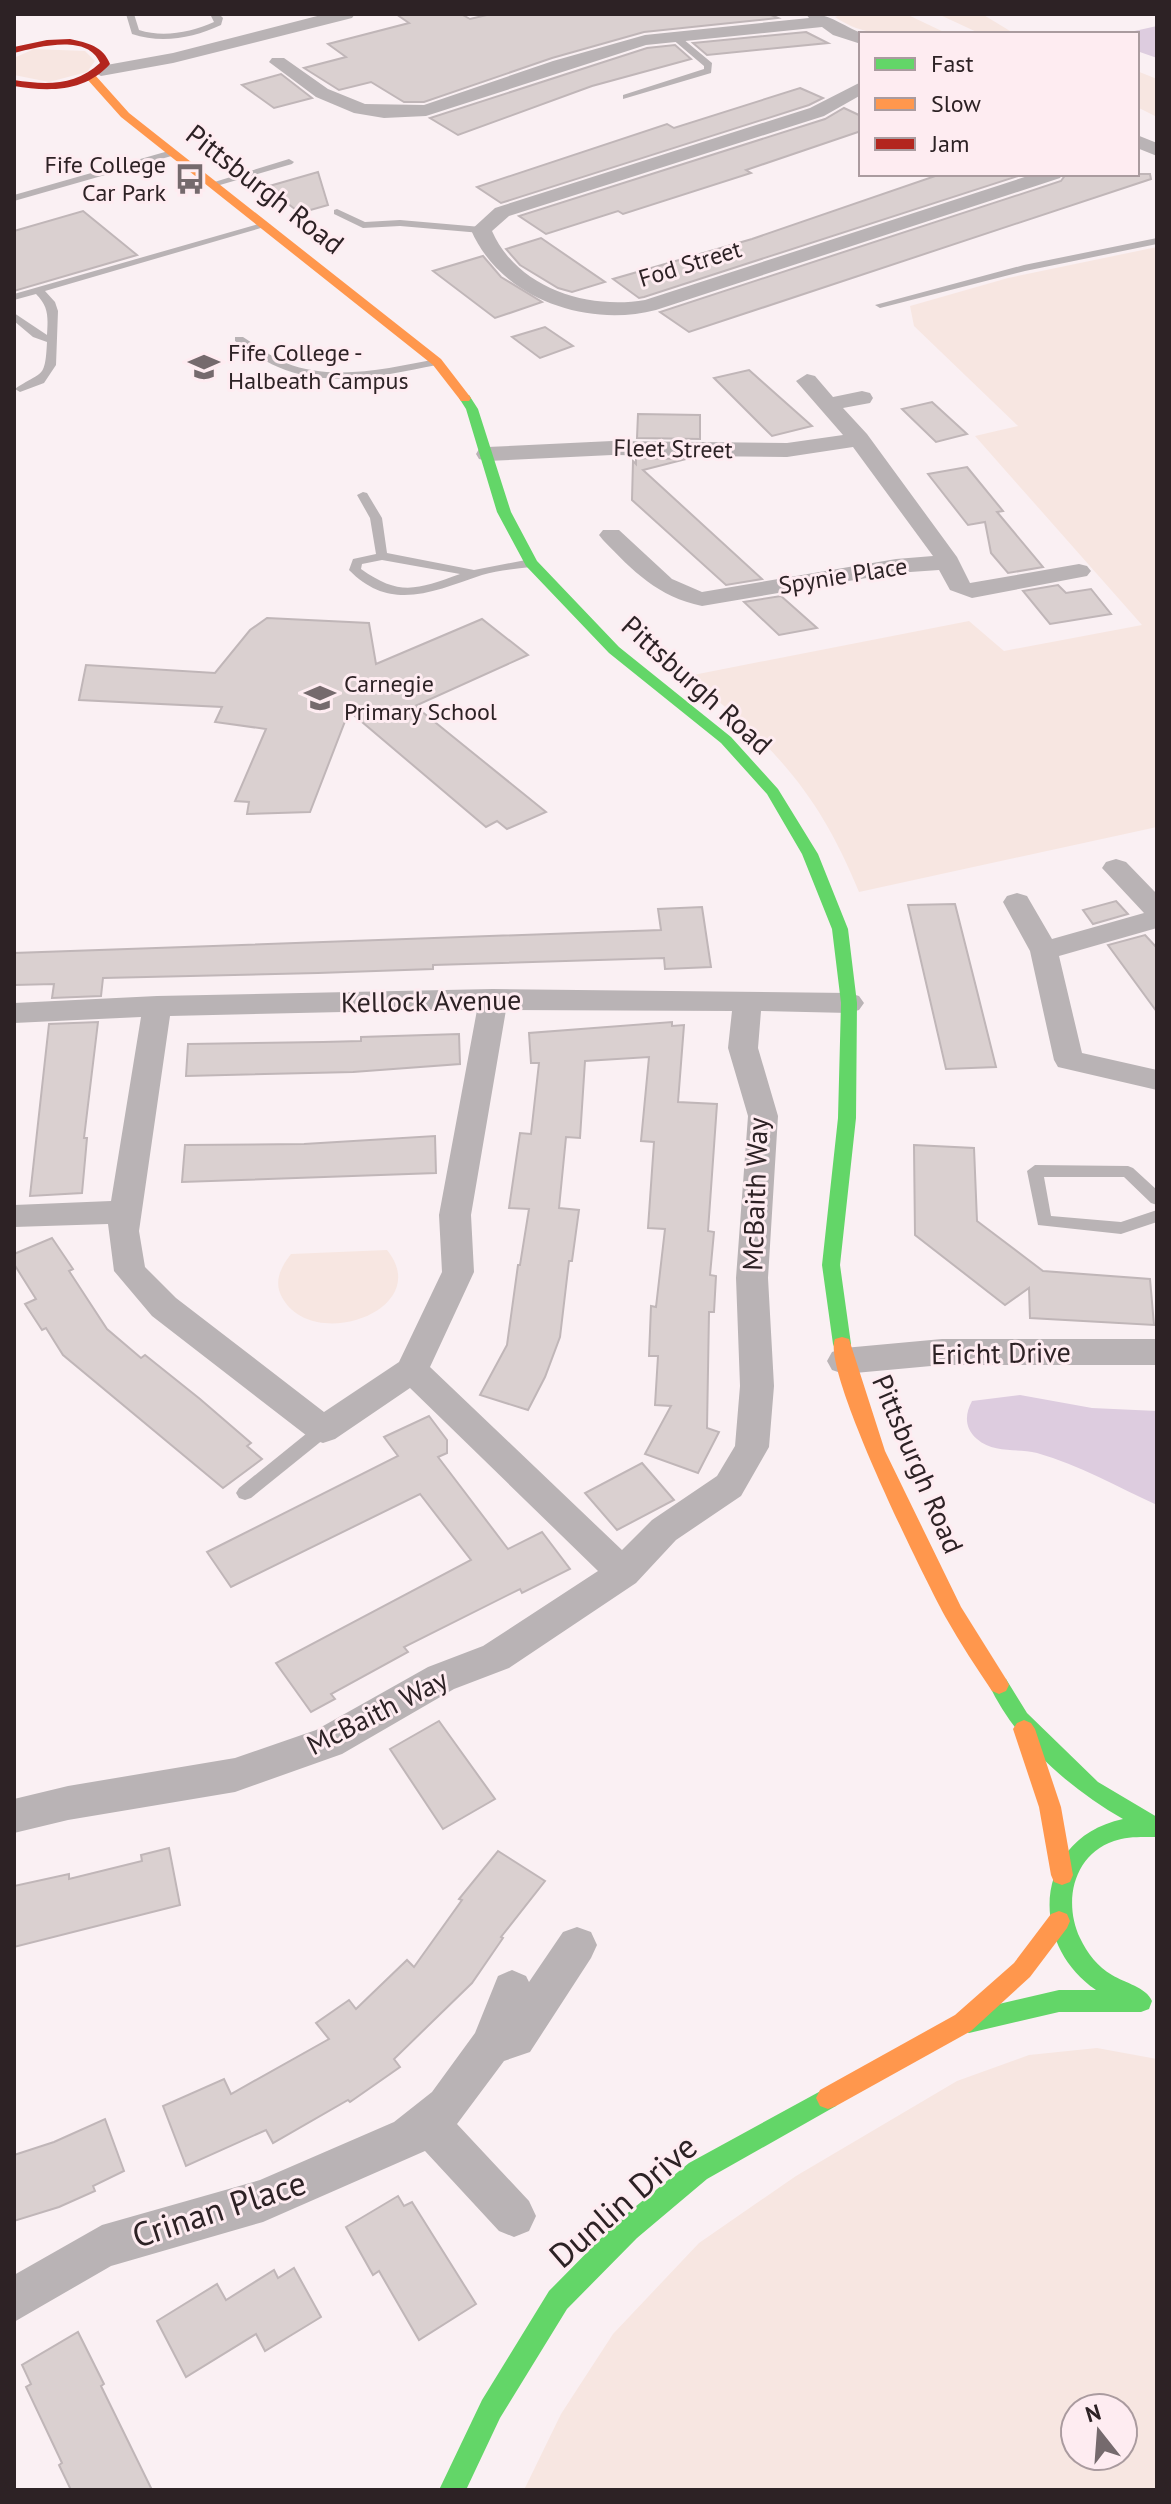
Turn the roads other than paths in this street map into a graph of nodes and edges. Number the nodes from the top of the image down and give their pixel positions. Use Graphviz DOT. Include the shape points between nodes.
graph roads {
  1 [pos="130,14"];
  2 [pos="214,14"];
  3 [pos="346,14"];
  4 [pos="820,18"];
  5 [pos="90,25"];
  6 [pos="58,27"];
  7 [pos="674,36"];
  8 [pos="859,38"];
  9 [pos="228,44"];
  10 [pos="24,46"];
  11 [pos="94,49"];
  12 [pos="297,57"];
  13 [pos="278,62"];
  14 [pos="255,68"];
  15 [pos="96,74"];
  16 [pos="14,83"];
  17 [pos="47,86"];
  18 [pos="859,88"];
  19 [pos="626,97"];
  20 [pos="14,98"];
  21 [pos="125,115"];
  22 [pos="172,153"];
  23 [pos="289,162"];
  24 [pos="1047,176"];
  25 [pos="213,184"];
  26 [pos="14,198"];
  27 [pos="337,212"];
  28 [pos="266,225"];
  29 [pos="481,230"];
  30 [pos="1157,241"];
  31 [pos="38,290"];
  32 [pos="14,297"];
  33 [pos="880,305"];
  34 [pos="14,316"];
  35 [pos="239,339"];
  36 [pos="52,340"];
  37 [pos="437,362"];
  38 [pos="807,381"];
  39 [pos="20,389"];
  40 [pos="862,398"];
  41 [pos="829,404"];
  42 [pos="859,439"];
  43 [pos="487,454"];
  44 [pos="363,495"];
  45 [pos="611,535"];
  46 [pos="382,556"];
  47 [pos="949,562"];
  48 [pos="531,563"];
  49 [pos="1079,571"];
  50 [pos="476,574"];
  51 [pos="1116,868"];
  52 [pos="1017,902"];
  53 [pos="1157,910"];
  54 [pos="1157,919"];
  55 [pos="1044,951"];
  56 [pos="493,999"];
  57 [pos="747,1000"];
  58 [pos="849,1003"];
  59 [pos="157,1006"];
  60 [pos="14,1013"];
  61 [pos="1157,1080"];
  62 [pos="1157,1199"];
  63 [pos="125,1212"];
  64 [pos="14,1216"];
  65 [pos="1157,1216"];
  66 [pos="1157,1352"];
  67 [pos="844,1361"];
  68 [pos="412,1370"];
  69 [pos="323,1430"];
  70 [pos="245,1493"];
  71 [pos="623,1573"];
  72 [pos="1020,1719"];
  73 [pos="14,1816"];
  74 [pos="1155,1826"];
  75 [pos="1062,1875"];
  76 [pos="1059,1921"];
  77 [pos="577,1945"];
  78 [pos="512,1989"];
  79 [pos="1149,2002"];
  80 [pos="963,2023"];
  81 [pos="491,2045"];
  82 [pos="427,2123"];
  83 [pos="514,2216"];
  84 [pos="14,2300"];
  85 [pos="452,2490"];
  1 -- 2 [label="lane" via="135,32 151,36 201,31 218,23"];
  3 -- 9 [label="street"];
  4 -- 7 [label="street" via="767,30"];
  4 -- 8 [label="street"];
  5 -- 11 [label="street"];
  6 -- 10 [label="street"];
  7 -- 13 [label="street" via="614,48 426,110 361,109 322,93"];
  7 -- 19 [label="lane" via="709,65 708,71"];
  9 -- 11 [label="street"];
  9 -- 15 [label="street"];
  10 -- 11 [label="street" via="55,42"];
  11 -- 15 [label="street" via="105,64"];
  12 -- 13 [label="street"];
  13 -- 14 [label="street"];
  15 -- 17 [label="street"];
  15 -- 21 [label="street, Pittsburgh Road"];
  16 -- 17 [label="street"];
  17 -- 20 [label="street"];
  17 -- 21 [label="street, Pittsburgh Road"];
  18 -- 29 [label="street" via="817,112 502,212"];
  21 -- 22 [label="street, Pittsburgh Road"];
  22 -- 25 [label="street, Pittsburgh Road"];
  22 -- 26 [label="lane"];
  23 -- 25 [label="lane"];
  24 -- 29 [label="street, Fod Street" via="649,306 622,310 574,306 545,292 496,258"];
  25 -- 28 [label="street, Pittsburgh Road"];
  27 -- 29 [label="lane" via="363,225"];
  28 -- 31 [label="lane"];
  28 -- 37 [label="street, Pittsburgh Road"];
  30 -- 33 [label="lane"];
  31 -- 32 [label="lane"];
  31 -- 36 [label="lane" via="53,311"];
  34 -- 36 [label="lane"];
  35 -- 37 [label="lane" via="280,364 328,376"];
  36 -- 39 [label="lane" via="47,373"];
  37 -- 43 [label="street, Pittsburgh Road" via="472,409"];
  38 -- 41 [label="street"];
  40 -- 41 [label="street"];
  41 -- 42 [label="street"];
  42 -- 43 [label="street, Fleet Street" via="787,450 612,448"];
  42 -- 47 [label="street"];
  43 -- 48 [label="street, Pittsburgh Road" via="504,512"];
  44 -- 46 [label="lane" via="376,518"];
  45 -- 47 [label="street, Spynie Place" via="668,589 702,599"];
  46 -- 50 [label="lane"];
  46 -- 50 [label="lane" via="357,562 355,570 386,590 414,593"];
  47 -- 49 [label="street, Spynie Place" via="956,584 972,591"];
  48 -- 50 [label="lane"];
  48 -- 58 [label="street, Pittsburgh Road" via="614,650 726,740 773,792 810,854 840,929"];
  51 -- 53 [label="street"];
  52 -- 55 [label="street"];
  54 -- 55 [label="street"];
  55 -- 61 [label="street" via="1069,1060"];
  56 -- 57 [label="street, Kellock Avenue"];
  56 -- 59 [label="street, Kellock Avenue"];
  56 -- 68 [label="street" via="455,1215 458,1272"];
  57 -- 58 [label="street, Kellock Avenue"];
  57 -- 71 [label="street, McBaith Way" via="743,1048 763,1116 752,1278 757,1386 752,1447 729,1486 664,1530"];
  58 -- 67 [label="street, Pittsburgh Road" via="847,1118 831,1265"];
  59 -- 60 [label="street, Kellock Avenue"];
  59 -- 63 [label="street"];
  62 -- 65 [label="lane" via="1128,1172 1035,1171 1044,1221 1121,1228"];
  63 -- 64 [label="street"];
  63 -- 69 [label="street" via="130,1271 164,1307"];
  66 -- 67 [label="street, Ericht Drive" via="942,1352"];
  67 -- 72 [label="street, Pittsburgh Road" via="875,1451 912,1530 953,1612"];
  68 -- 69 [label="street"];
  68 -- 71 [label="street"];
  69 -- 70 [label="lane"];
  71 -- 73 [label="street, McBaith Way" via="496,1657 441,1678 329,1742 235,1775"];
  72 -- 74 [label="street" via="1090,1789"];
  72 -- 75 [label="street, Dunlin Drive" via="1050,1807"];
  74 -- 75 [label="street" via="1124,1827 1097,1836 1076,1853"];
  75 -- 76 [label="street, Dunlin Drive"];
  76 -- 79 [label="street, Dunlin Drive" via="1088,1970 1113,1989"];
  76 -- 80 [label="street, Dunlin Drive" via="1022,1970"];
  77 -- 81 [label="street, Crinan Place" via="515,2038"];
  78 -- 81 [label="street, Crinan Place"];
  79 -- 80 [label="street, Dunlin Drive" via="1059,2001"];
  80 -- 85 [label="street, Dunlin Drive" via="698,2171 628,2229 558,2300 491,2409"];
  81 -- 82 [label="street, Crinan Place" via="447,2106"];
  82 -- 83 [label="street"];
  82 -- 84 [label="street, Crinan Place" via="409,2137 263,2201 102,2247"];
}
